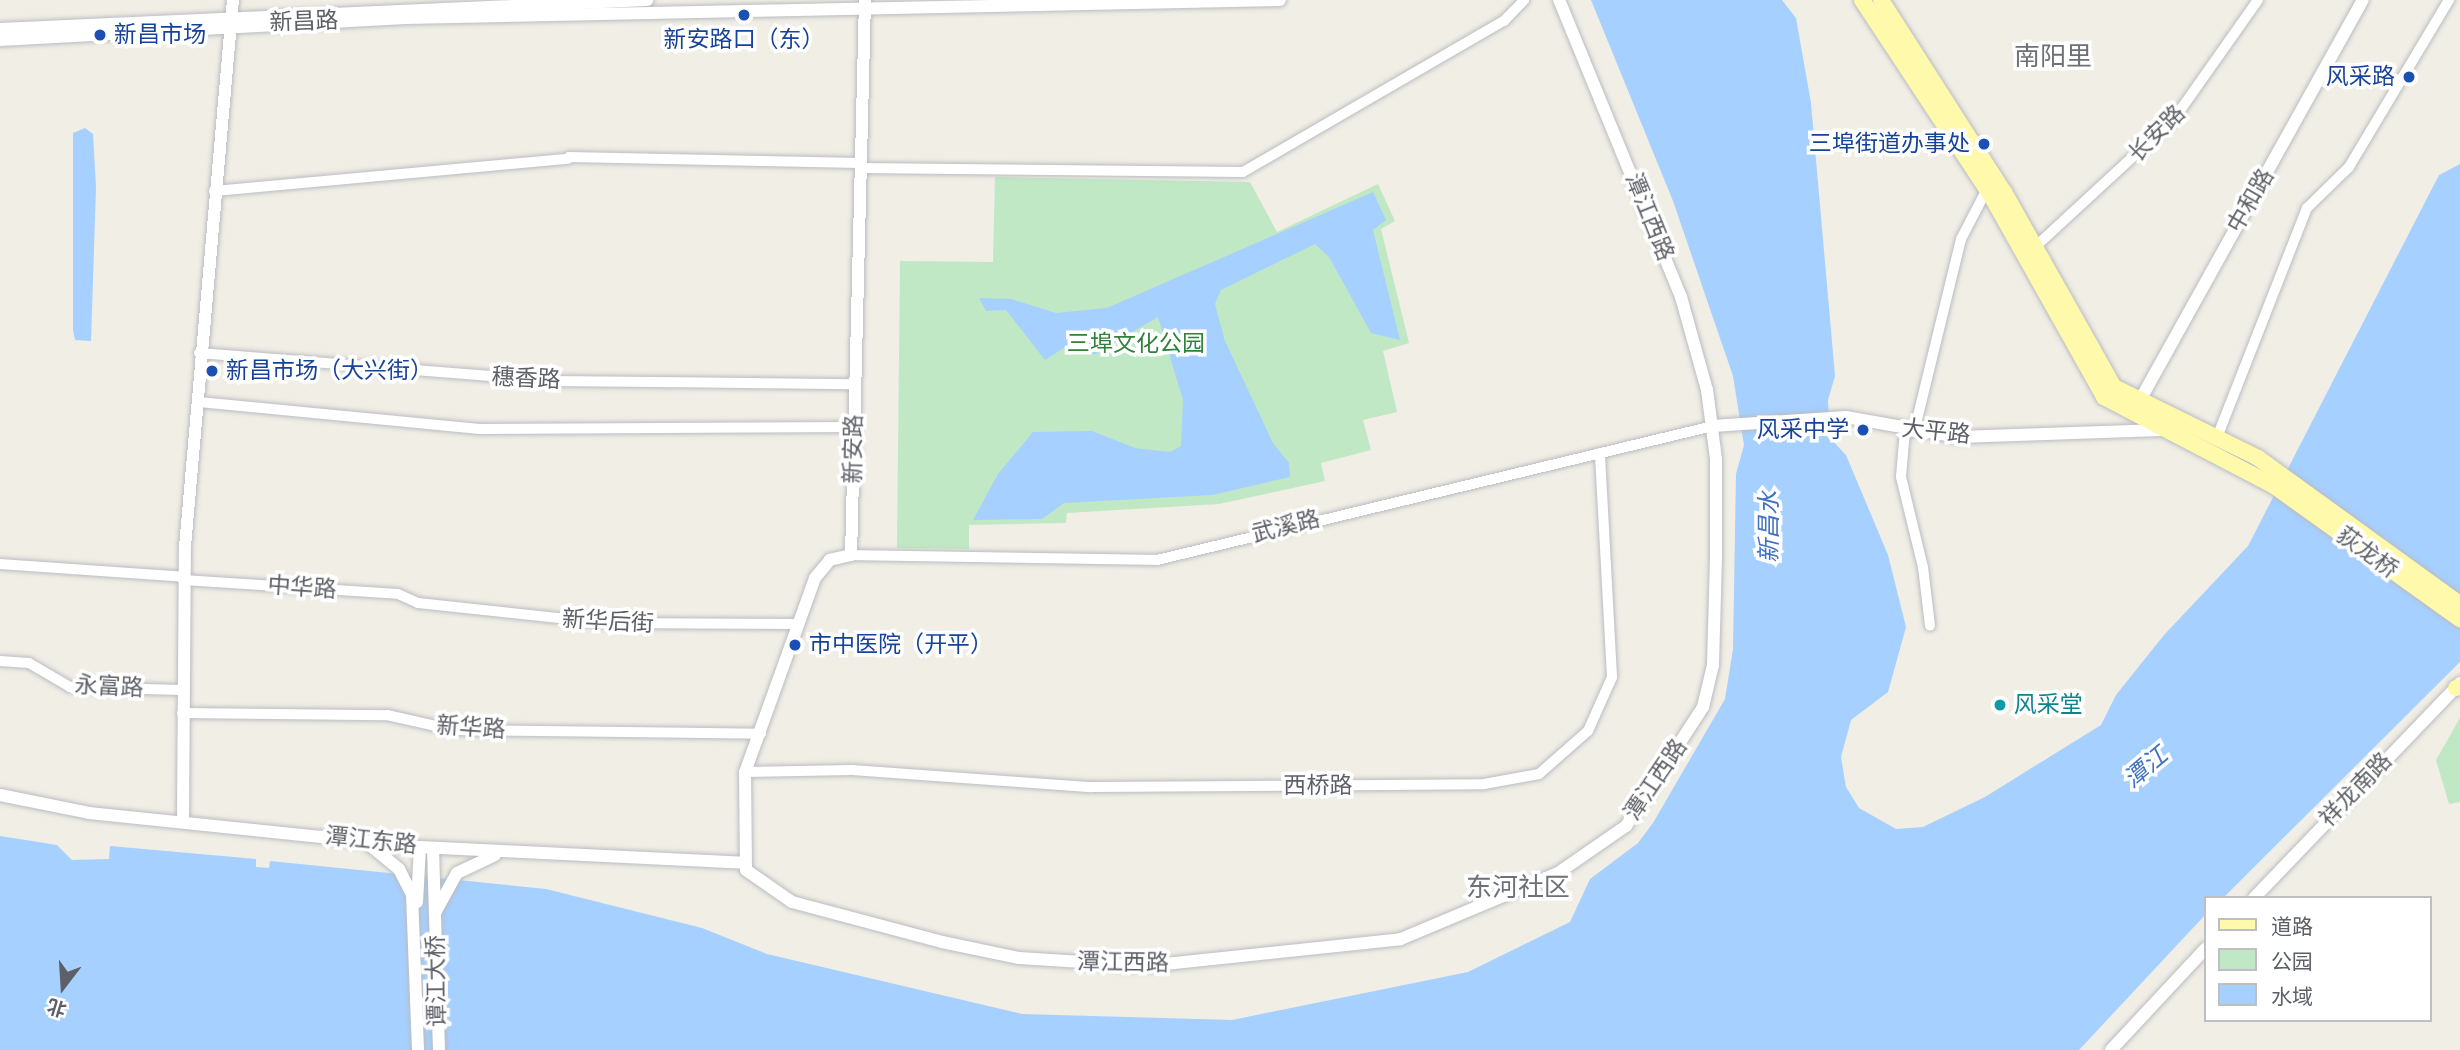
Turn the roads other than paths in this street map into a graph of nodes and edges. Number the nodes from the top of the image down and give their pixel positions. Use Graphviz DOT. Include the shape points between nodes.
graph roads {
  1 [pos="233,0"];
  2 [pos="647,0"];
  3 [pos="1280,0"];
  4 [pos="1524,0"];
  5 [pos="1559,0"];
  6 [pos="1862,0"];
  7 [pos="1881,0"];
  8 [pos="2258,0"];
  9 [pos="2362,0"];
  10 [pos="2449,0"];
  11 [pos="865,4"];
  12 [pos="230,20"];
  13 [pos="0,29"];
  14 [pos="0,40"];
  15 [pos="860,166"];
  16 [pos="1987,189"];
  17 [pos="214,191"];
  18 [pos="2034,248"];
  19 [pos="198,353"];
  20 [pos="855,384"];
  21 [pos="199,402"];
  22 [pos="2139,402"];
  23 [pos="1713,426"];
  24 [pos="854,427"];
  25 [pos="2161,430"];
  26 [pos="1910,431"];
  27 [pos="2214,444"];
  28 [pos="1600,453"];
  29 [pos="2278,481"];
  30 [pos="851,555"];
  31 [pos="0,564"];
  32 [pos="183,579"];
  33 [pos="418,603"];
  34 [pos="2460,604"];
  35 [pos="2460,620"];
  36 [pos="798,624"];
  37 [pos="1930,626"];
  38 [pos="0,661"];
  39 [pos="2459,686"];
  40 [pos="182,690"];
  41 [pos="182,713"];
  42 [pos="761,734"];
  43 [pos="745,772"];
  44 [pos="0,795"];
  45 [pos="183,820"];
  46 [pos="359,840"];
  47 [pos="426,848"];
  48 [pos="500,853"];
  49 [pos="706,862"];
  50 [pos="744,863"];
  51 [pos="760,885"];
  52 [pos="2256,896"];
  53 [pos="415,912"];
  54 [pos="436,912"];
  55 [pos="2204,950"];
  56 [pos="418,1050"];
  57 [pos="439,1050"];
  58 [pos="2111,1050"];
  1 -- 12 [label="street"];
  2 -- 12 [label="street, 新昌路"];
  3 -- 11 [label="street, 新昌路"];
  4 -- 15 [label="street" via="1504,21 1243,172"];
  5 -- 23 [label="street, 潭江西路" via="1681,297"];
  6 -- 16 [label="main road"];
  7 -- 18 [label="main road"];
  8 -- 18 [label="street, 长安路" via="2174,119"];
  9 -- 22 [label="street, 中和路"];
  10 -- 27 [label="street" via="2349,167 2307,208"];
  11 -- 12 [label="street, 新昌路"];
  11 -- 15 [label="street, 新安路"];
  12 -- 13 [label="street, 新昌路"];
  12 -- 14 [label="street, 新昌路"];
  12 -- 17 [label="street"];
  15 -- 17 [label="street" via="569,158"];
  15 -- 20 [label="street, 新安路"];
  16 -- 25 [label="main road" via="2091,379 2116,408"];
  16 -- 26 [label="street" via="1961,239"];
  17 -- 19 [label="street"];
  18 -- 22 [label="main road" via="2103,373"];
  19 -- 20 [label="street, 穗香路" via="562,382"];
  19 -- 21 [label="street"];
  20 -- 24 [label="street, 新安路"];
  21 -- 24 [label="street" via="480,429"];
  21 -- 32 [label="street"];
  22 -- 27 [label="main road"];
  23 -- 26 [label="street, 大平路" via="1846,417"];
  23 -- 28 [label="street, 武溪路"];
  23 -- 51 [label="street, 潭江西路" via="1716,555 1709,693 1642,807 1612,837 1558,873 1401,939 1146,966 1019,958 942,942 804,907"];
  24 -- 30 [label="street, 新安路"];
  25 -- 26 [label="street, 大平路" via="1976,438"];
  25 -- 27 [label="main road"];
  26 -- 37 [label="street" via="1901,477"];
  27 -- 29 [label="main road"];
  28 -- 30 [label="street, 武溪路" via="1157,559"];
  28 -- 43 [label="street, 西桥路" via="1612,677 1588,731 1539,774 1484,784 1091,787 852,770"];
  29 -- 34 [label="main road, 荻龙桥"];
  29 -- 35 [label="main road, 荻龙桥"];
  30 -- 36 [label="street" via="824,564"];
  31 -- 32 [label="street, 中华路"];
  32 -- 33 [label="street, 中华路" via="398,594"];
  32 -- 40 [label="street"];
  33 -- 36 [label="street, 新华后街" via="604,623"];
  36 -- 42 [label="street"];
  38 -- 40 [label="street, 永富路" via="29,663 70,687"];
  39 -- 52 [label="street, 祥龙南路"];
  40 -- 41 [label="street"];
  41 -- 42 [label="street, 新华路" via="387,715 454,730"];
  41 -- 45 [label="street"];
  42 -- 43 [label="street"];
  43 -- 50 [label="street"];
  44 -- 45 [label="street, 潭江东路" via="89,813"];
  45 -- 46 [label="street, 潭江东路"];
  46 -- 47 [label="street, 潭江东路"];
  46 -- 53 [label="street" via="399,869"];
  47 -- 48 [label="street, 潭江东路"];
  47 -- 53 [label="street"];
  47 -- 54 [label="street, 谭江大桥"];
  48 -- 49 [label="street, 潭江东路"];
  48 -- 54 [label="street" via="457,873"];
  49 -- 50 [label="street, 潭江东路"];
  49 -- 51 [label="street"];
  50 -- 51 [label="street, 潭江西路"];
  53 -- 56 [label="street, 谭江大桥"];
  54 -- 57 [label="street, 谭江大桥"];
  55 -- 58 [label="street"];
}
